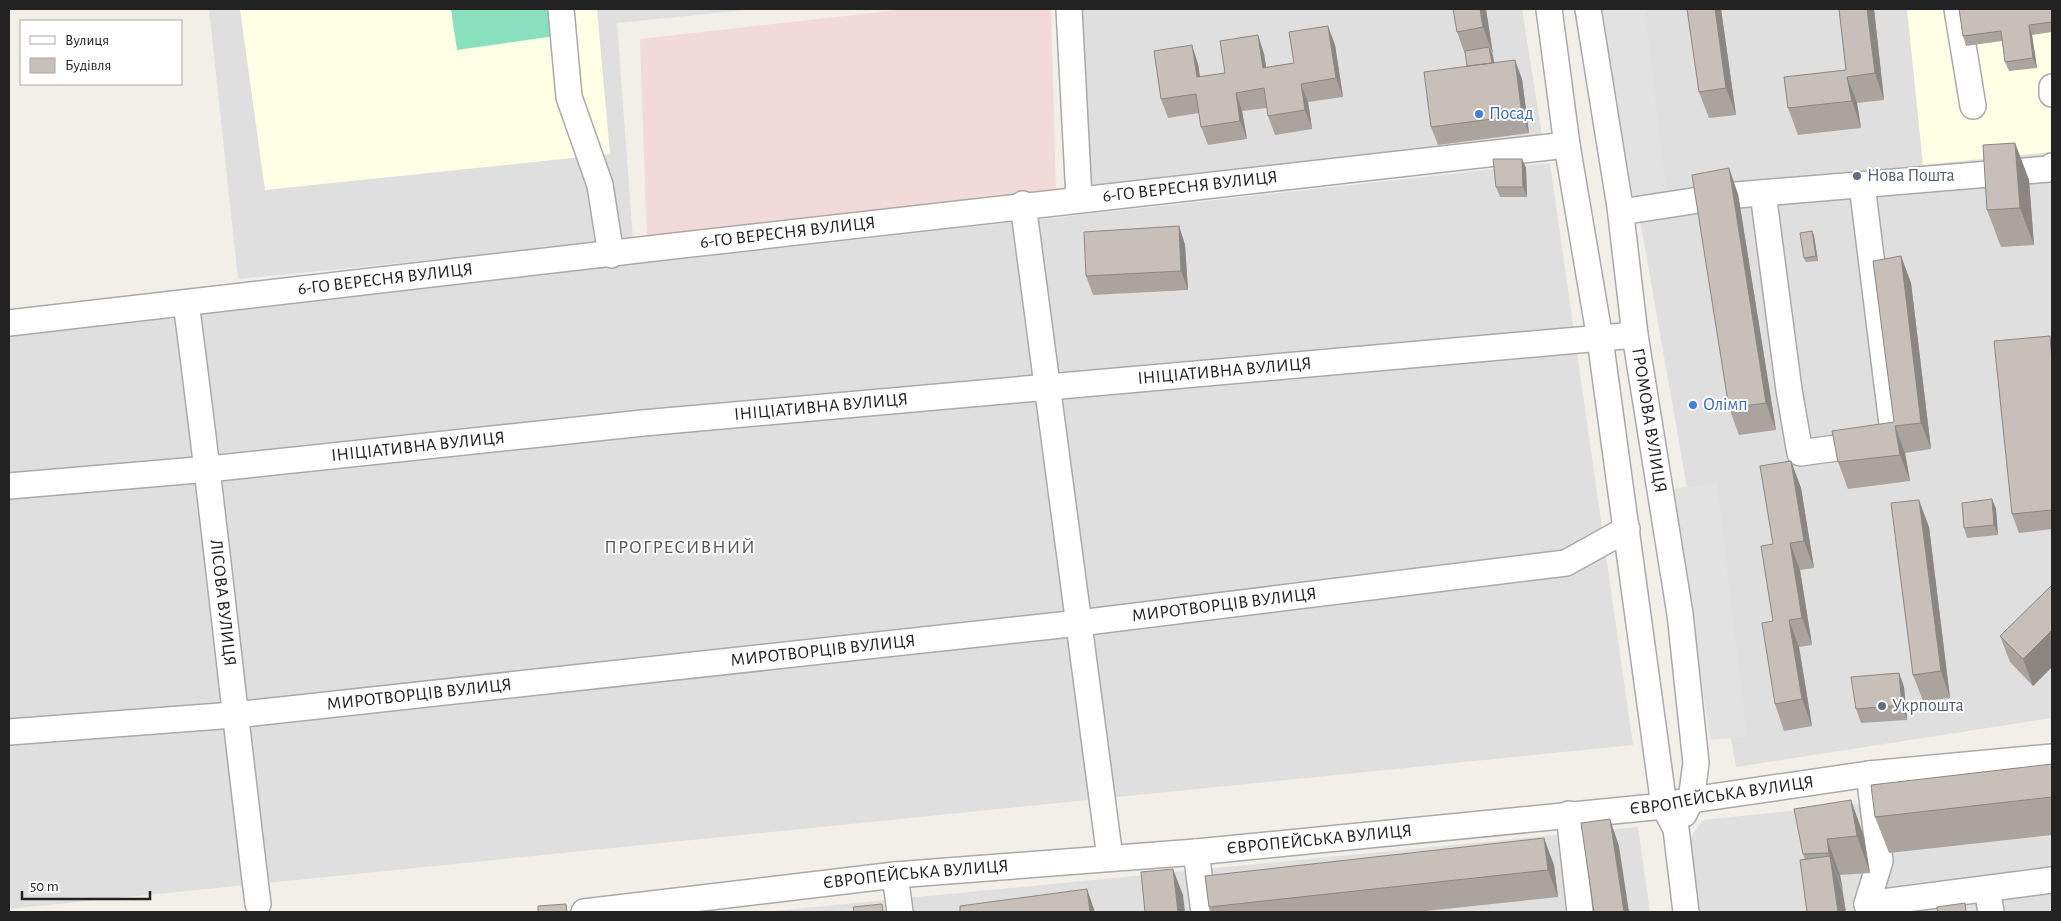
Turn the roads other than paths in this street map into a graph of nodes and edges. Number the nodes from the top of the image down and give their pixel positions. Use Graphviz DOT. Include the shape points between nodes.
graph roads {
  1 [pos="561,9"];
  2 [pos="1069,9"];
  3 [pos="1549,9"];
  4 [pos="1588,9"];
  5 [pos="1957,9"];
  6 [pos="2052,87"];
  7 [pos="2052,94"];
  8 [pos="1973,106"];
  9 [pos="1567,144"];
  10 [pos="2052,166"];
  11 [pos="1862,185"];
  12 [pos="1763,193"];
  13 [pos="1078,198"];
  14 [pos="1023,204"];
  15 [pos="1621,212"];
  16 [pos="611,255"];
  17 [pos="186,303"];
  18 [pos="9,323"];
  19 [pos="1635,335"];
  20 [pos="1600,339"];
  21 [pos="1048,387"];
  22 [pos="209,469"];
  23 [pos="9,486"];
  24 [pos="1627,529"];
  25 [pos="1079,623"];
  26 [pos="234,715"];
  27 [pos="9,732"];
  28 [pos="2052,757"];
  29 [pos="1869,774"];
  30 [pos="1691,800"];
  31 [pos="1654,809"];
  32 [pos="1570,814"];
  33 [pos="1676,829"];
  34 [pos="1196,852"];
  35 [pos="1110,858"];
  36 [pos="895,875"];
  37 [pos="2052,880"];
  38 [pos="1989,901"];
  39 [pos="258,904"];
  40 [pos="1868,908"];
  41 [pos="584,912"];
  42 [pos="718,912"];
  43 [pos="900,912"];
  44 [pos="1204,912"];
  45 [pos="1580,912"];
  46 [pos="1686,912"];
  1 -- 16 [label="street" via="569,98 600,185"];
  2 -- 13 [label="street"];
  3 -- 9 [label="street, ГРОМОВА ВУЛИЦЯ"];
  4 -- 15 [label="street, ГРОМОВА ВУЛИЦЯ"];
  5 -- 8 [label="street"];
  6 -- 7 [label="street"];
  9 -- 13 [label="street, 6-ГО ВЕРЕСНЯ ВУЛИЦЯ"];
  9 -- 20 [label="street, ГРОМОВА ВУЛИЦЯ"];
  10 -- 11 [label="street" via="2049,169"];
  11 -- 12 [label="street"];
  11 -- 12 [label="street" via="1894,440 1800,453"];
  12 -- 15 [label="street"];
  13 -- 14 [label="street, 6-ГО ВЕРЕСНЯ ВУЛИЦЯ"];
  14 -- 16 [label="street, 6-ГО ВЕРЕСНЯ ВУЛИЦЯ"];
  14 -- 21 [label="street"];
  15 -- 19 [label="street, ГРОМОВА ВУЛИЦЯ"];
  16 -- 17 [label="street, 6-ГО ВЕРЕСНЯ ВУЛИЦЯ"];
  17 -- 18 [label="street, 6-ГО ВЕРЕСНЯ ВУЛИЦЯ"];
  17 -- 22 [label="street, ЛІСОВА ВУЛИЦЯ"];
  19 -- 20 [label="street, ІНІЦІАТИВНА ВУЛИЦЯ"];
  19 -- 30 [label="street, ГРОМОВА ВУЛИЦЯ" via="1680,614 1696,763"];
  20 -- 21 [label="street, ІНІЦІАТИВНА ВУЛИЦЯ"];
  20 -- 24 [label="street, ГРОМОВА ВУЛИЦЯ"];
  21 -- 22 [label="street, ІНІЦІАТИВНА ВУЛИЦЯ" via="643,422"];
  21 -- 25 [label="street"];
  22 -- 23 [label="street, ІНІЦІАТИВНА ВУЛИЦЯ"];
  22 -- 26 [label="street, ЛІСОВА ВУЛИЦЯ"];
  24 -- 25 [label="street, МИРОТВОРЦІВ ВУЛИЦЯ" via="1566,563"];
  24 -- 31 [label="street, ГРОМОВА ВУЛИЦЯ"];
  25 -- 26 [label="street, МИРОТВОРЦІВ ВУЛИЦЯ"];
  25 -- 35 [label="street"];
  26 -- 27 [label="street, МИРОТВОРЦІВ ВУЛИЦЯ"];
  26 -- 39 [label="street, ЛІСОВА ВУЛИЦЯ"];
  28 -- 29 [label="street, ЄВРОПЕЙСЬКА ВУЛИЦЯ"];
  29 -- 30 [label="street, ЄВРОПЕЙСЬКА ВУЛИЦЯ"];
  29 -- 40 [label="street" via="1880,861"];
  30 -- 31 [label="street, ЄВРОПЕЙСЬКА ВУЛИЦЯ"];
  30 -- 33 [label="street, ГРОМОВА ВУЛИЦЯ"];
  31 -- 32 [label="street, ЄВРОПЕЙСЬКА ВУЛИЦЯ"];
  31 -- 33 [label="street, ГРОМОВА ВУЛИЦЯ"];
  31 -- 42 [label="street"];
  32 -- 34 [label="street, ЄВРОПЕЙСЬКА ВУЛИЦЯ"];
  32 -- 45 [label="street"];
  33 -- 46 [label="street, ГРОМОВА ВУЛИЦЯ"];
  34 -- 35 [label="street, ЄВРОПЕЙСЬКА ВУЛИЦЯ"];
  34 -- 44 [label="street"];
  35 -- 36 [label="street, ЄВРОПЕЙСЬКА ВУЛИЦЯ"];
  36 -- 41 [label="street, ЄВРОПЕЙСЬКА ВУЛИЦЯ"];
  36 -- 43 [label="street"];
  37 -- 38 [label="street"];
  38 -- 40 [label="street"];
}
